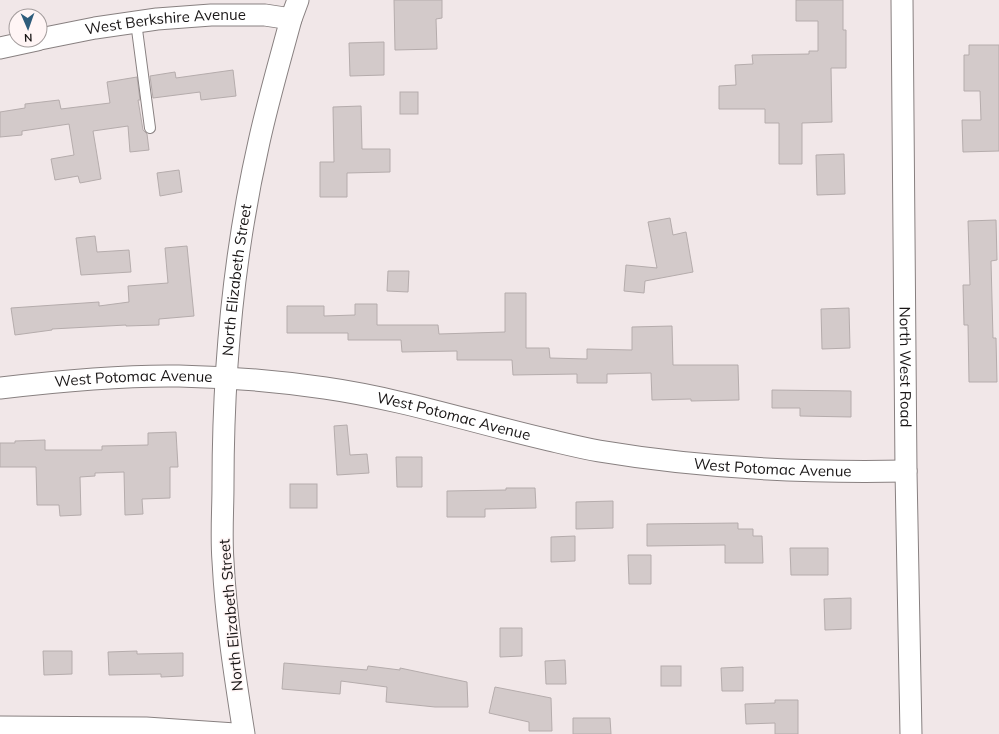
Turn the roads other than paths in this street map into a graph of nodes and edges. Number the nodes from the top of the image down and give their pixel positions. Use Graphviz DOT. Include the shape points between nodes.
graph roads {
  1 [pos="902,0"];
  2 [pos="294,10"];
  3 [pos="136,22"];
  4 [pos="48,38"];
  5 [pos="150,128"];
  6 [pos="226,378"];
  7 [pos="0,388"];
  8 [pos="906,471"];
  9 [pos="0,727"];
  10 [pos="235,734"];
  11 [pos="244,734"];
  12 [pos="911,734"];
  1 -- 8 [label="street, North West Road"];
  2 -- 3 [label="street, West Berkshire Avenue" via="264,15 211,15"];
  2 -- 6 [label="street, North Elizabeth Street" via="258,142 236,281"];
  3 -- 4 [label="street, West Berkshire Avenue"];
  3 -- 5 [label="lane"];
  6 -- 7 [label="street, West Potomac Avenue" via="97,378"];
  6 -- 8 [label="street, West Potomac Avenue" via="327,388 403,402 597,451 752,469"];
  6 -- 11 [label="street, North Elizabeth Street" via="223,425 223,560"];
  8 -- 12 [label="street, North West Road"];
  9 -- 10 [label="street" via="146,728"];
}
